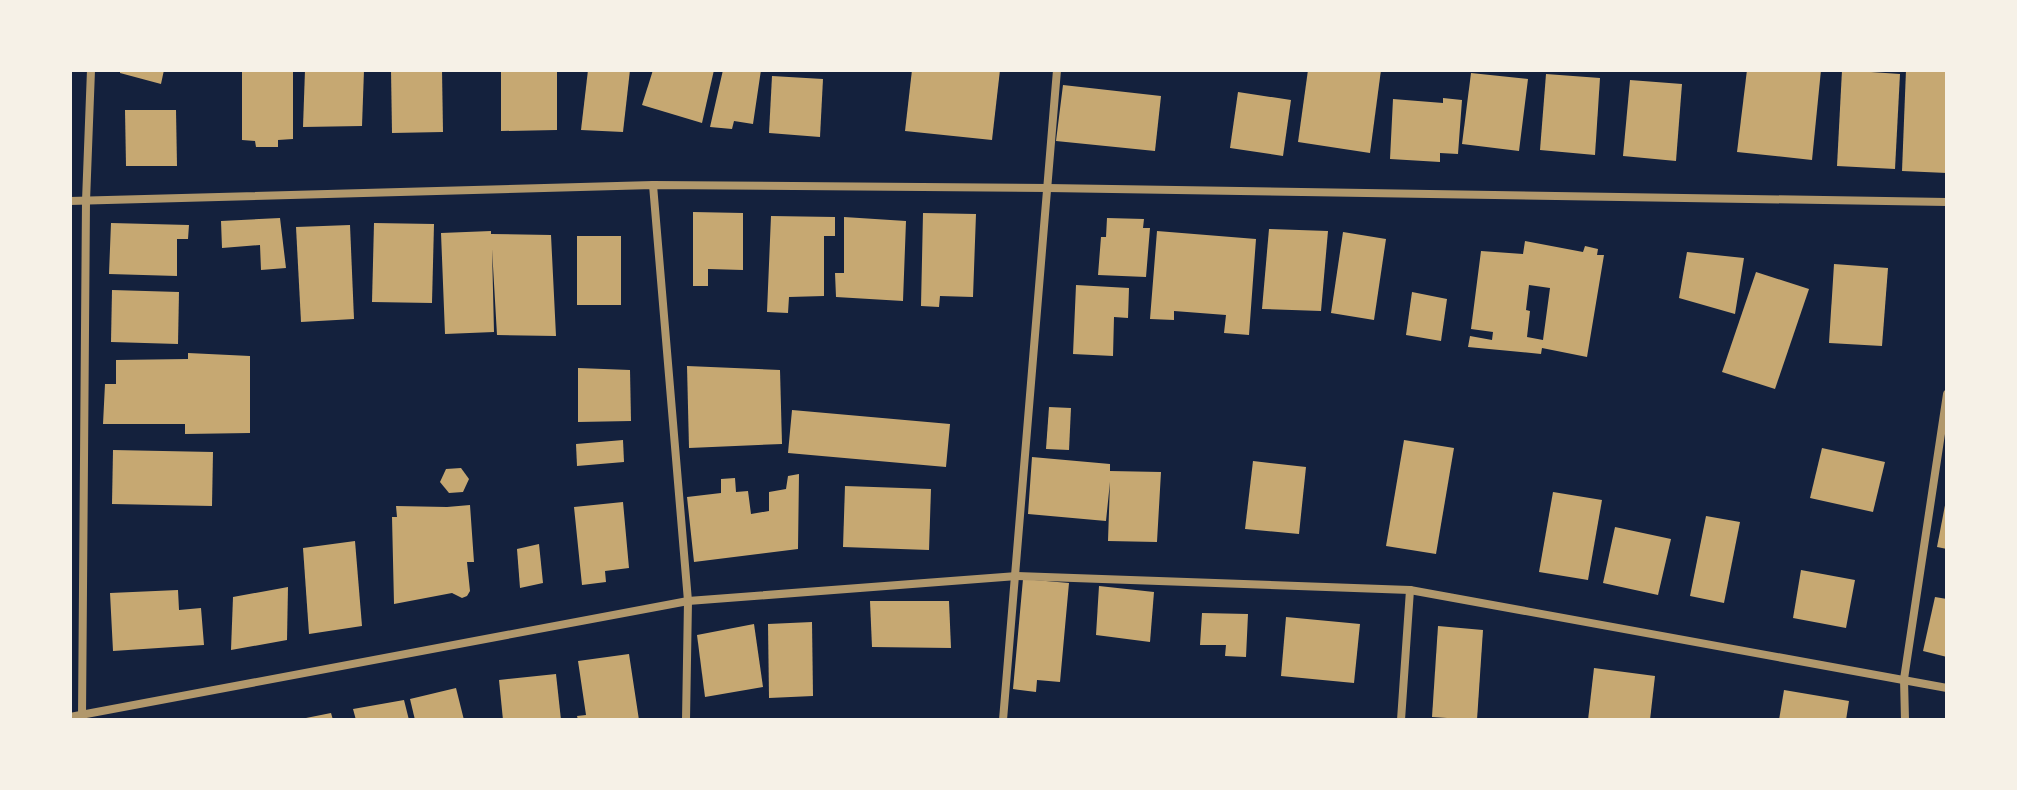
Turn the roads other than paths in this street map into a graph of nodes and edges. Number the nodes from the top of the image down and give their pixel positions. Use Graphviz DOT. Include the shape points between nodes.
graph roads {
  1 [pos="91,70"];
  2 [pos="1057,70"];
  3 [pos="653,185"];
  4 [pos="1048,188"];
  5 [pos="70,201"];
  6 [pos="86,201"];
  7 [pos="1947,202"];
  8 [pos="1947,394"];
  9 [pos="1017,576"];
  10 [pos="1410,590"];
  11 [pos="688,601"];
  12 [pos="1904,679"];
  13 [pos="1947,688"];
  14 [pos="70,717"];
  15 [pos="82,717"];
  16 [pos="686,720"];
  17 [pos="1003,720"];
  18 [pos="1401,720"];
  19 [pos="1905,720"];
  1 -- 6 [label="street"];
  2 -- 4 [label="street"];
  3 -- 4 [label="street"];
  3 -- 6 [label="street"];
  3 -- 11 [label="street"];
  4 -- 7 [label="street"];
  4 -- 9 [label="street"];
  5 -- 6 [label="street"];
  6 -- 15 [label="street"];
  8 -- 12 [label="street"];
  9 -- 10 [label="street"];
  9 -- 11 [label="street"];
  9 -- 17 [label="street"];
  10 -- 12 [label="street"];
  10 -- 18 [label="street"];
  11 -- 15 [label="street"];
  11 -- 16 [label="street"];
  12 -- 13 [label="street"];
  12 -- 19 [label="street"];
  14 -- 15 [label="street"];
}
